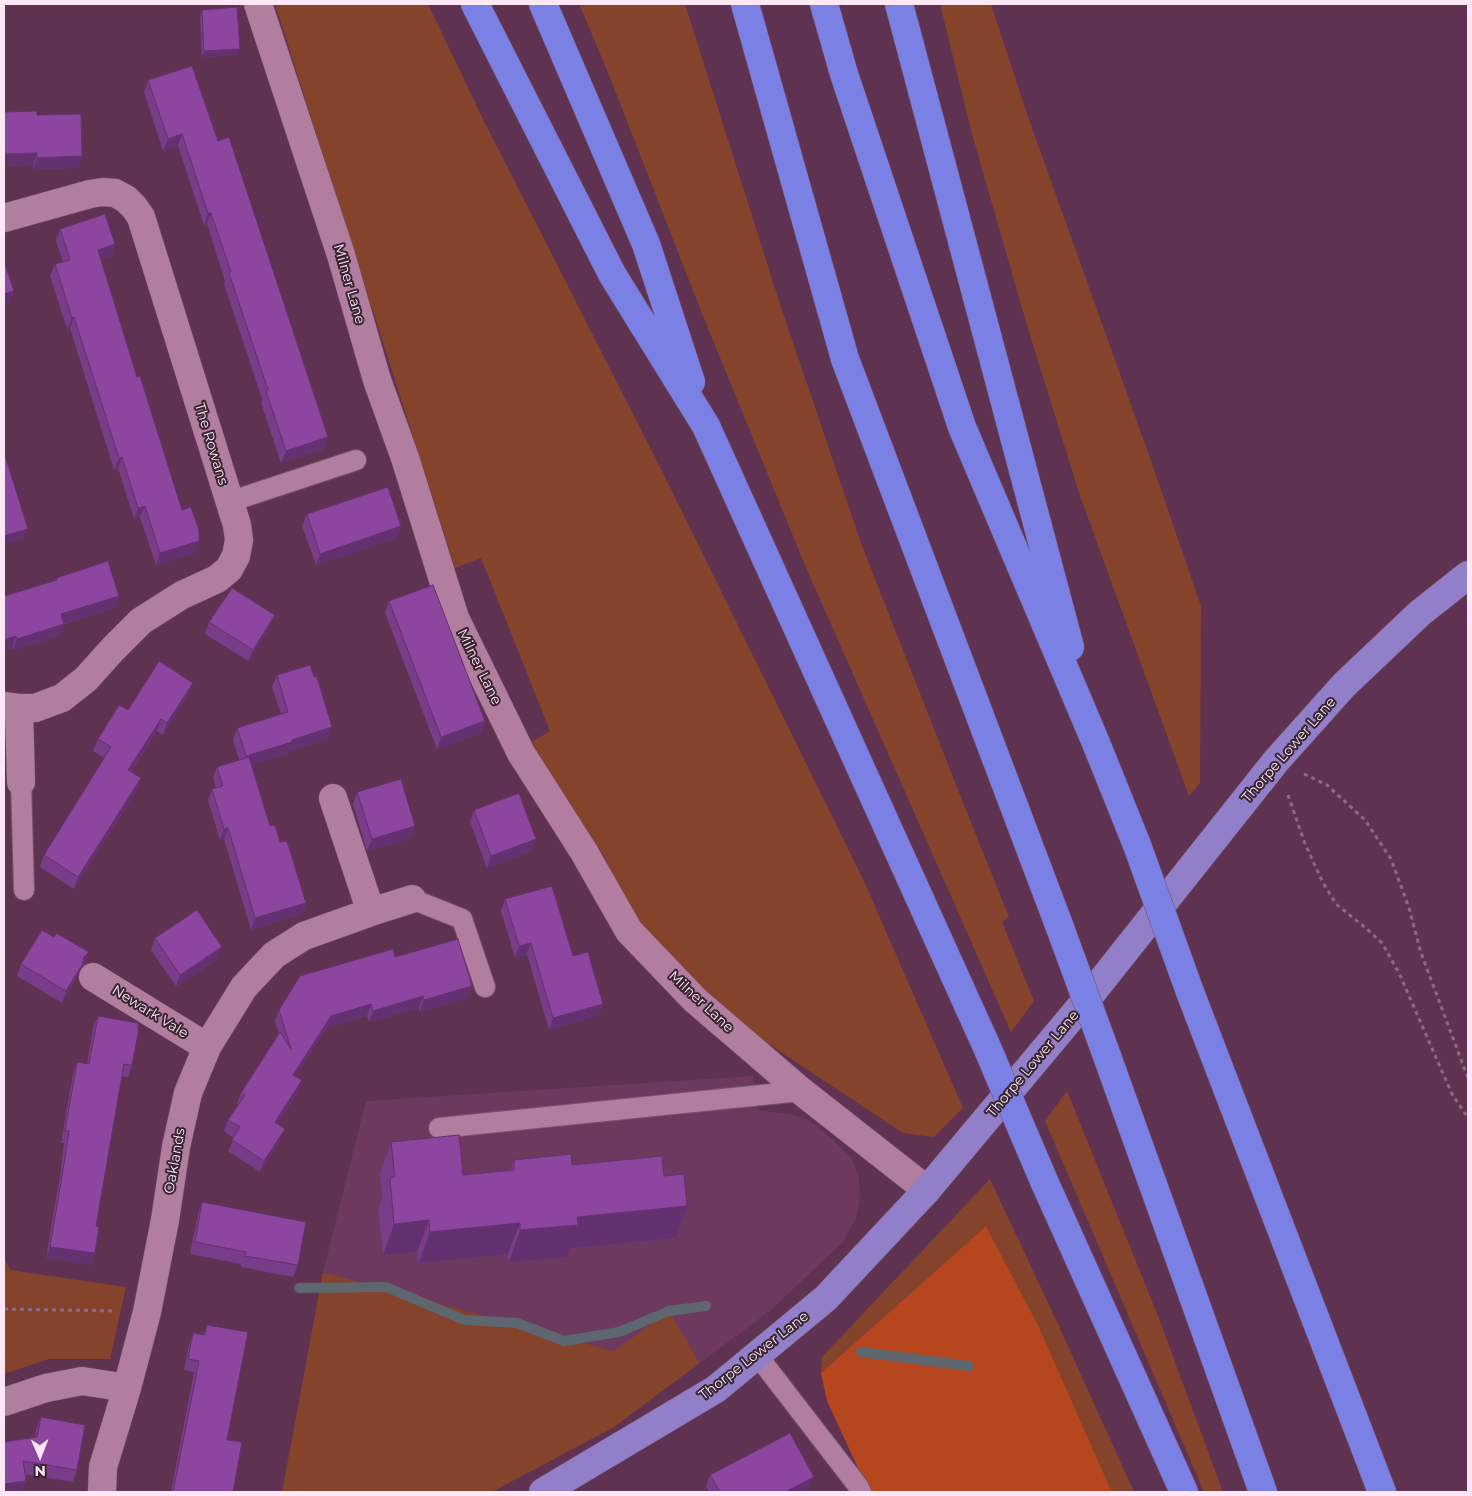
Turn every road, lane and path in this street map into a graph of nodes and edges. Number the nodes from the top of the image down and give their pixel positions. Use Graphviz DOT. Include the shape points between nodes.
graph roads {
  1 [pos="258,4"];
  2 [pos="475,4"];
  3 [pos="543,4"];
  4 [pos="745,4"];
  5 [pos="824,4"];
  6 [pos="899,4"];
  7 [pos="4,218"];
  8 [pos="706,426"];
  9 [pos="356,460"];
  10 [pos="229,502"];
  11 [pos="1468,575"];
  12 [pos="12,707"];
  13 [pos="1096,743"];
  14 [pos="1276,761"];
  15 [pos="21,782"];
  16 [pos="333,798"];
  17 [pos="24,890"];
  18 [pos="412,899"];
  19 [pos="371,912"];
  20 [pos="93,977"];
  21 [pos="485,986"];
  22 [pos="207,1048"];
  23 [pos="1468,1078"];
  24 [pos="801,1091"];
  25 [pos="1468,1118"];
  26 [pos="439,1128"];
  27 [pos="927,1190"];
  28 [pos="4,1309"];
  29 [pos="147,1312"];
  30 [pos="757,1355"];
  31 [pos="127,1388"];
  32 [pos="4,1402"];
  33 [pos="102,1492"];
  34 [pos="543,1492"];
  35 [pos="861,1492"];
  36 [pos="1184,1492"];
  37 [pos="1263,1492"];
  38 [pos="1382,1492"];
  1 -- 24 [label="street, Milner Lane" via="342,255 376,380 405,458 455,618 521,753 584,852 629,931 695,1000"];
  2 -- 8 [label="highway" via="612,274"];
  3 -- 8 [label="highway" via="646,244"];
  4 -- 37 [label="highway, bridge" via="845,359 1060,925"];
  5 -- 13 [label="highway" via="847,84 962,427"];
  6 -- 13 [label="highway"];
  7 -- 10 [label="street, The Rowans" via="103,192 115,193 134,207 141,217"];
  8 -- 36 [label="highway, bridge"];
  9 -- 10 [label="lane"];
  10 -- 12 [label="street, The Rowans" via="239,540 236,556 228,569 217,579 182,595 141,621 86,679 62,698 35,708"];
  11 -- 14 [label="main road, Thorpe Lower Lane" via="1420,614 1344,686"];
  12 -- 15 [label="street, The Rowans"];
  13 -- 38 [label="highway, bridge"];
  14 -- 23 [label="path" via="1327,785 1365,820 1391,859 1421,953"];
  14 -- 25 [label="path" via="1322,881 1336,904 1382,943 1400,973 1452,1094"];
  14 -- 27 [label="main road, Thorpe Lower Lane" via="1091,994"];
  15 -- 17 [label="lane"];
  16 -- 19 [label="street"];
  18 -- 19 [label="street, Oaklands"];
  18 -- 21 [label="lane" via="462,919"];
  19 -- 22 [label="street, Oaklands" via="304,936 274,956 244,987"];
  20 -- 22 [label="street, Newark Vale"];
  22 -- 29 [label="street, Oaklands" via="188,1093"];
  24 -- 26 [label="lane"];
  24 -- 27 [label="street, Milner Lane"];
  27 -- 30 [label="main road, Thorpe Lower Lane" via="826,1298"];
  28 -- 29 [label="path"];
  29 -- 31 [label="street, Oaklands"];
  30 -- 34 [label="main road, Thorpe Lower Lane" via="716,1389"];
  30 -- 35 [label="lane"];
  31 -- 32 [label="street" via="82,1381 46,1388"];
  31 -- 33 [label="street, Oaklands" via="102,1467"];
}
